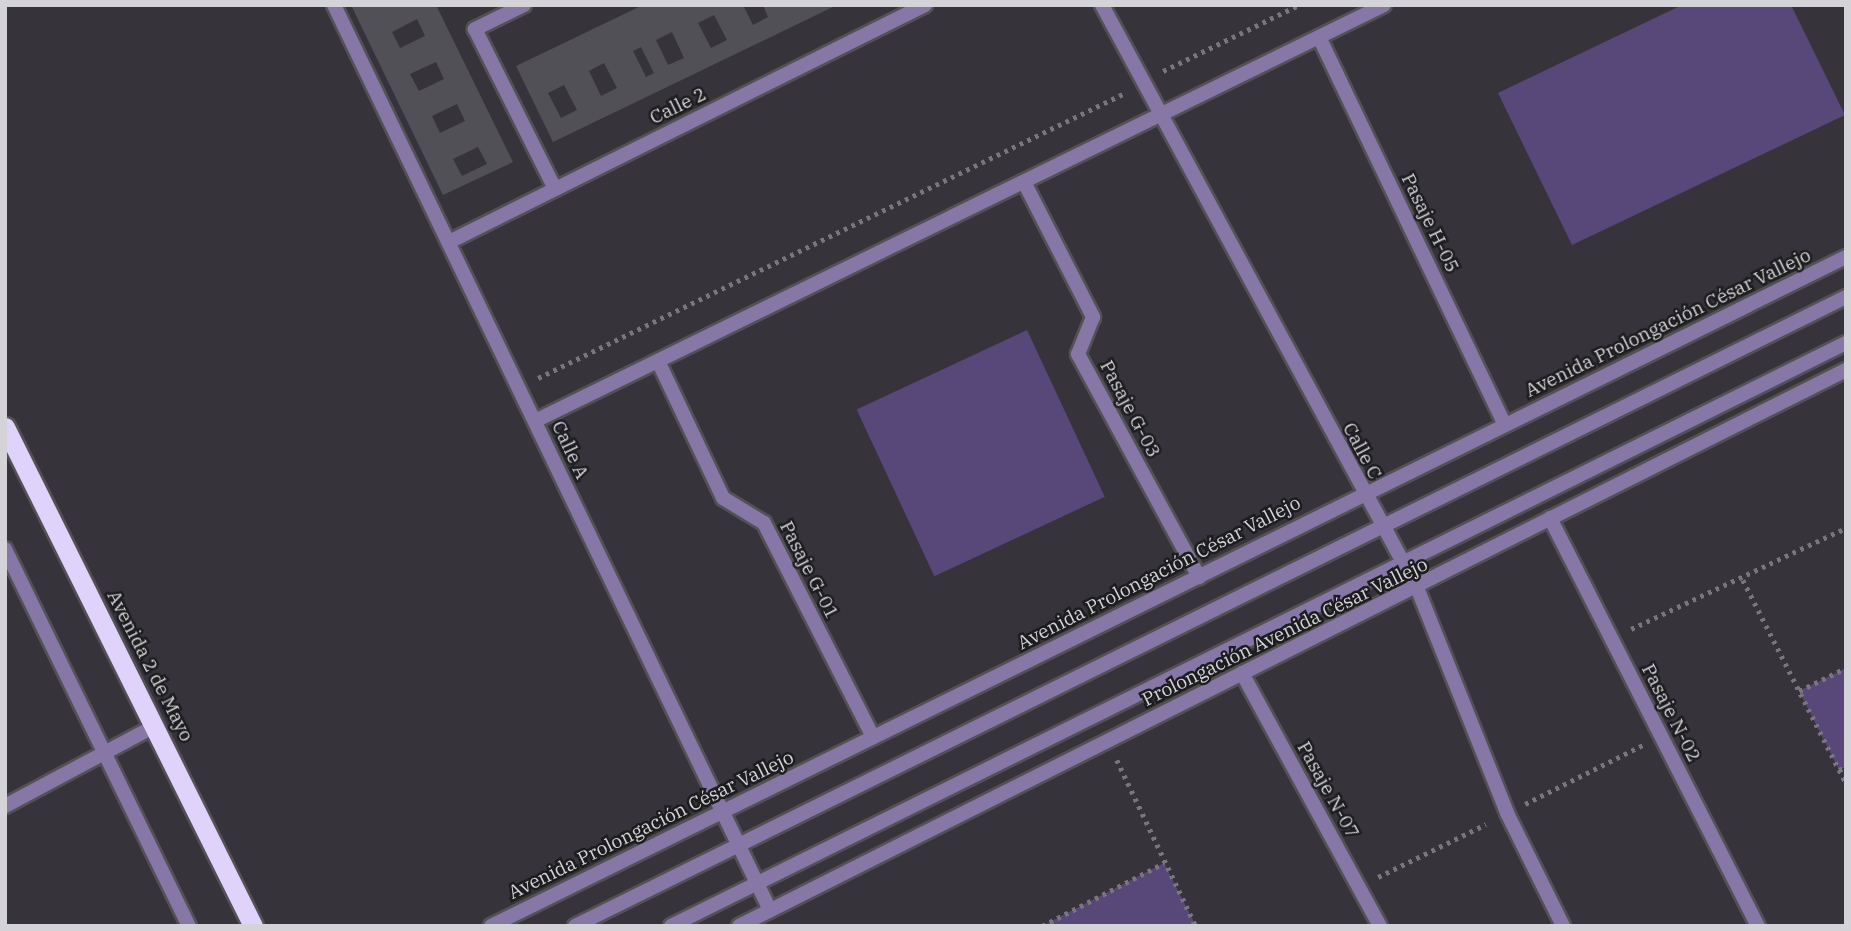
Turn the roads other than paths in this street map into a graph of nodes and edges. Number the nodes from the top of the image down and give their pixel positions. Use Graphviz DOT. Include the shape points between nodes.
graph roads {
  1 [pos="334,5"];
  2 [pos="524,5"];
  3 [pos="925,5"];
  4 [pos="1102,5"];
  5 [pos="1384,5"];
  6 [pos="1319,37"];
  7 [pos="1160,115"];
  8 [pos="1024,181"];
  9 [pos="555,189"];
  10 [pos="449,242"];
  11 [pos="1846,257"];
  12 [pos="1846,297"];
  13 [pos="1846,343"];
  14 [pos="658,361"];
  15 [pos="1846,370"];
  16 [pos="535,421"];
  17 [pos="1505,425"];
  18 [pos="5,427"];
  19 [pos="1362,492"];
  20 [pos="1550,518"];
  21 [pos="1381,526"];
  22 [pos="5,549"];
  23 [pos="1403,564"];
  24 [pos="1199,577"];
  25 [pos="1418,590"];
  26 [pos="1242,673"];
  27 [pos="155,726"];
  28 [pos="873,737"];
  29 [pos="103,754"];
  30 [pos="5,806"];
  31 [pos="723,811"];
  32 [pos="740,848"];
  33 [pos="757,883"];
  34 [pos="771,911"];
  35 [pos="189,926"];
  36 [pos="253,926"];
  37 [pos="491,926"];
  38 [pos="575,926"];
  39 [pos="671,926"];
  40 [pos="739,926"];
  41 [pos="1380,926"];
  42 [pos="1563,926"];
  43 [pos="1758,926"];
  1 -- 10 [label="street, Calle A"];
  2 -- 9 [label="street" via="475,29"];
  3 -- 9 [label="street, Calle 2"];
  4 -- 7 [label="street, Calle C"];
  5 -- 6 [label="street"];
  6 -- 7 [label="street"];
  6 -- 17 [label="street, Pasaje H-05"];
  7 -- 8 [label="street"];
  7 -- 19 [label="street, Calle C"];
  8 -- 14 [label="street"];
  8 -- 24 [label="street, Pasaje G-03" via="1093,317 1078,354"];
  9 -- 10 [label="street, Calle 2"];
  10 -- 16 [label="street, Calle A"];
  11 -- 17 [label="street, Avenida Prolongación César Vallejo"];
  12 -- 21 [label="street"];
  13 -- 23 [label="street"];
  14 -- 16 [label="street"];
  14 -- 28 [label="street, Pasaje G-01" via="723,498 764,523"];
  15 -- 20 [label="street, Prolongación Avenida César Vallejo"];
  16 -- 31 [label="street, Calle A"];
  17 -- 19 [label="street, Avenida Prolongación César Vallejo"];
  18 -- 27 [label="highway, Avenida 2 de Mayo"];
  19 -- 21 [label="street, Calle C"];
  19 -- 24 [label="street, Avenida Prolongación César Vallejo"];
  20 -- 25 [label="street, Prolongación Avenida César Vallejo"];
  20 -- 43 [label="street, Pasaje N-02"];
  21 -- 23 [label="street, Calle C"];
  21 -- 32 [label="street"];
  22 -- 29 [label="street"];
  23 -- 25 [label="street, Calle C"];
  23 -- 33 [label="street"];
  24 -- 28 [label="street, Avenida Prolongación César Vallejo"];
  25 -- 26 [label="street, Prolongación Avenida César Vallejo"];
  25 -- 42 [label="street, Calle C" via="1507,813"];
  26 -- 34 [label="street, Prolongación Avenida César Vallejo"];
  26 -- 41 [label="street, Pasaje N-07"];
  27 -- 29 [label="street"];
  27 -- 36 [label="highway, Avenida 2 de Mayo"];
  28 -- 31 [label="street, Avenida Prolongación César Vallejo"];
  29 -- 30 [label="street"];
  29 -- 35 [label="street"];
  31 -- 32 [label="street, Calle A"];
  31 -- 37 [label="street, Avenida Prolongación César Vallejo"];
  32 -- 33 [label="street, Calle A"];
  32 -- 38 [label="street"];
  33 -- 34 [label="street, Calle A"];
  33 -- 39 [label="street"];
  34 -- 40 [label="street, Prolongación Avenida César Vallejo"];
}
